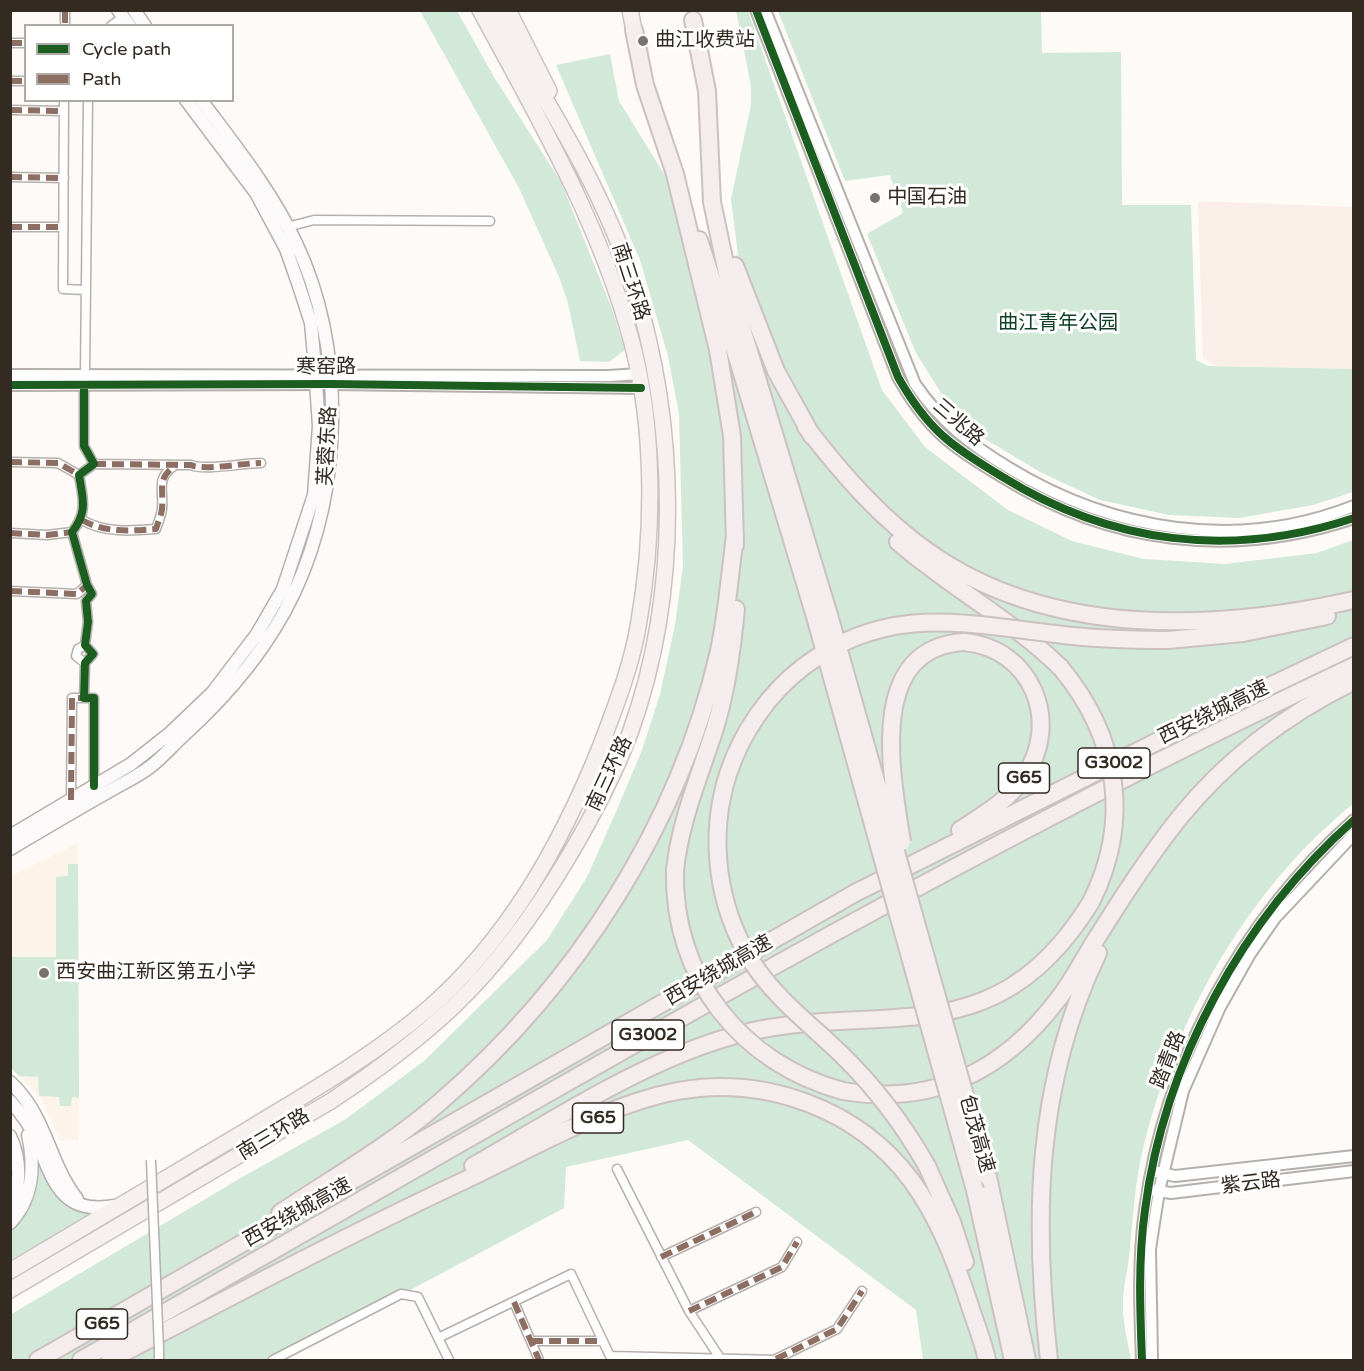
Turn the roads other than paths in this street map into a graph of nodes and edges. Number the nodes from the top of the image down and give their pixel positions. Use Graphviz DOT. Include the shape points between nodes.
graph roads {
  1 [pos="468,10"];
  2 [pos="480,10"];
  3 [pos="493,10"];
  4 [pos="508,10"];
  5 [pos="630,10"];
  6 [pos="756,10"];
  7 [pos="765,10"];
  8 [pos="692,15"];
  9 [pos="126,16"];
  10 [pos="141,24"];
  11 [pos="634,30"];
  12 [pos="507,46"];
  13 [pos="64,102"];
  14 [pos="88,102"];
  15 [pos="188,102"];
  16 [pos="203,102"];
  17 [pos="10,110"];
  18 [pos="64,111"];
  19 [pos="564,130"];
  20 [pos="546,135"];
  21 [pos="675,174"];
  22 [pos="10,177"];
  23 [pos="64,178"];
  24 [pos="712,202"];
  25 [pos="490,221"];
  26 [pos="10,226"];
  27 [pos="63,227"];
  28 [pos="287,227"];
  29 [pos="86,290"];
  30 [pos="10,375"];
  31 [pos="315,379"];
  32 [pos="329,379"];
  33 [pos="85,380"];
  34 [pos="640,381"];
  35 [pos="10,385"];
  36 [pos="806,427"];
  37 [pos="10,462"];
  38 [pos="261,463"];
  39 [pos="94,464"];
  40 [pos="176,465"];
  41 [pos="79,475"];
  42 [pos="1353,506"];
  43 [pos="1353,518"];
  44 [pos="82,520"];
  45 [pos="72,532"];
  46 [pos="11,534"];
  47 [pos="735,535"];
  48 [pos="87,585"];
  49 [pos="10,591"];
  50 [pos="77,594"];
  51 [pos="1353,600"];
  52 [pos="86,601"];
  53 [pos="1353,609"];
  54 [pos="823,617"];
  55 [pos="1353,646"];
  56 [pos="1353,666"];
  57 [pos="1353,681"];
  58 [pos="84,698"];
  59 [pos="94,786"];
  60 [pos="71,800"];
  61 [pos="1353,820"];
  62 [pos="1353,834"];
  63 [pos="10,836"];
  64 [pos="10,849"];
  65 [pos="876,883"];
  66 [pos="1128,891"];
  67 [pos="914,911"];
  68 [pos="10,1082"];
  69 [pos="10,1101"];
  70 [pos="24,1117"];
  71 [pos="10,1136"];
  72 [pos="1353,1156"];
  73 [pos="151,1160"];
  74 [pos="617,1169"];
  75 [pos="1353,1171"];
  76 [pos="1158,1172"];
  77 [pos="17,1184"];
  78 [pos="1154,1190"];
  79 [pos="10,1199"];
  80 [pos="81,1204"];
  81 [pos="122,1205"];
  82 [pos="10,1211"];
  83 [pos="756,1212"];
  84 [pos="10,1223"];
  85 [pos="357,1230"];
  86 [pos="797,1242"];
  87 [pos="661,1257"];
  88 [pos="10,1271"];
  89 [pos="165,1288"];
  90 [pos="10,1290"];
  91 [pos="862,1291"];
  92 [pos="514,1302"];
  93 [pos="689,1311"];
  94 [pos="438,1338"];
  95 [pos="531,1341"];
  96 [pos="603,1341"];
  97 [pos="986,1357"];
  98 [pos="720,1358"];
  99 [pos="738,1359"];
  100 [pos="38,1360"];
  101 [pos="81,1360"];
  102 [pos="110,1360"];
  103 [pos="159,1360"];
  104 [pos="273,1360"];
  105 [pos="449,1360"];
  106 [pos="539,1360"];
  107 [pos="777,1360"];
  108 [pos="1013,1360"];
  109 [pos="1027,1360"];
  110 [pos="1048,1360"];
  111 [pos="1142,1360"];
  112 [pos="1152,1360"];
  1 -- 20 [label="highway" via="495,60"];
  2 -- 12 [label="highway, 南三环路"];
  3 -- 12 [label="highway, 南三环路"];
  4 -- 19 [label="highway" via="534,58"];
  5 -- 11 [label="highway"];
  6 -- 43 [label="street, 三兆路" via="898,377 928,424 1037,499 1123,531 1228,542 1275,537"];
  7 -- 42 [label="street, 三兆路" via="915,384 930,407 952,429 1017,473 1113,517 1186,530 1235,531 1284,526"];
  8 -- 24 [label="highway" via="707,91"];
  9 -- 10 [label="main road"];
  11 -- 21 [label="highway" via="645,85"];
  12 -- 19 [label="highway, 南三环路"];
  12 -- 20 [label="highway, 南三环路"];
  13 -- 18 [label="street"];
  14 -- 29 [label="street"];
  15 -- 31 [label="main road, 芙蓉东路" via="256,193 286,249 311,323"];
  16 -- 28 [label="main road, 芙蓉东路" via="266,186"];
  17 -- 18 [label="street"];
  18 -- 23 [label="street"];
  19 -- 90 [label="highway, 南三环路" via="606,212 634,285 656,378 665,453 667,524 659,609 640,700 616,765 578,841 536,909 497,960 432,1026 331,1101"];
  20 -- 34 [label="highway, 南三环路" via="602,248 633,345"];
  21 -- 47 [label="highway" via="725,392 735,484"];
  21 -- 54 [label="highway"];
  22 -- 23 [label="street"];
  23 -- 27 [label="street"];
  24 -- 36 [label="highway" via="758,330"];
  24 -- 54 [label="highway" via="731,292"];
  25 -- 28 [label="street" via="314,220"];
  26 -- 27 [label="street"];
  27 -- 29 [label="street" via="63,289"];
  28 -- 32 [label="main road, 芙蓉东路" via="323,320"];
  29 -- 33 [label="street"];
  30 -- 33 [label="street, 寒窑路"];
  31 -- 32 [label="street, 寒窑路"];
  31 -- 33 [label="street, 寒窑路"];
  31 -- 59 [label="main road, 芙蓉东路" via="319,426 314,495 283,589 257,634 213,692 151,750"];
  32 -- 34 [label="street, 寒窑路" via="609,376"];
  32 -- 64 [label="main road, 芙蓉东路" via="331,427 326,497 294,594 267,640 222,700 151,766"];
  33 -- 35 [label="street, 寒窑路"];
  33 -- 39 [label="street" via="84,446"];
  34 -- 81 [label="highway, 南三环路" via="649,507 639,623 615,709 591,768 566,825 523,899 455,982 389,1040 352,1067"];
  36 -- 51 [label="highway" via="863,495 904,534 960,572 1029,602 1092,616 1180,621 1280,614"];
  36 -- 85 [label="highway, bridge" via="843,480 896,541 1028,639 1061,668 1092,712 1113,779 1114,816 1102,874 1091,902 1065,940 1046,959 983,1002 918,1018 811,1023 758,1030 699,1047 630,1078"];
  37 -- 41 [label="street" via="58,463"];
  38 -- 40 [label="street" via="200,469"];
  39 -- 40 [label="street"];
  39 -- 41 [label="street"];
  40 -- 44 [label="street" via="165,473 162,481 162,510 156,529 127,531 92,526"];
  41 -- 44 [label="street"];
  44 -- 45 [label="street"];
  45 -- 46 [label="street"];
  45 -- 48 [label="street"];
  47 -- 66 [label="highway, bridge" via="732,654 716,725 683,821 675,870 676,907 688,955 700,982 744,1038 781,1066 843,1091 887,1095 927,1090 973,1074 1029,1035 1060,997"];
  47 -- 89 [label="highway" via="719,650 688,755 619,891 561,975 490,1056 413,1124"];
  48 -- 50 [label="street"];
  48 -- 52 [label="street" via="92,594"];
  49 -- 50 [label="street"];
  50 -- 52 [label="street"];
  52 -- 58 [label="street" via="86,645 93,654 85,663"];
  53 -- 97 [label="highway, bridge" via="1271,629 1168,640 1104,639 949,621 905,622 876,629 829,649 797,672 758,713 739,748 723,793 717,850 734,928 763,976 874,1090 927,1166 961,1248"];
  54 -- 67 [label="highway, bridge"];
  54 -- 108 [label="highway, bridge" via="975,1190"];
  55 -- 65 [label="highway, 西安绕城高速 / G3002"];
  56 -- 101 [label="highway, 西安绕城高速 / G3002" via="1075,804 864,915"];
  57 -- 66 [label="highway" via="1268,732 1219,774 1159,843"];
  58 -- 59 [label="street" via="94,699"];
  58 -- 60 [label="street" via="72,698"];
  59 -- 60 [label="main road, 芙蓉东路"];
  60 -- 63 [label="main road, 芙蓉东路"];
  61 -- 76 [label="street, 踏青路" via="1267,915 1218,990 1167,1110"];
  62 -- 76 [label="street, 踏青路" via="1275,918 1220,1007 1183,1091"];
  65 -- 67 [label="highway, G65, bridge" via="1001,802 1023,779 1034,757 1040,713 1027,678 1002,653 964,642 936,648 918,659 900,685 893,711 891,765"];
  65 -- 89 [label="highway, 西安绕城高速 / G65"];
  66 -- 110 [label="highway" via="1073,1016 1048,1117 1038,1222"];
  67 -- 109 [label="highway, 包茂高速 / G65, bridge" via="988,1177"];
  68 -- 80 [label="main road" via="36,1112 61,1176"];
  69 -- 70 [label="main road"];
  70 -- 80 [label="main road" via="56,1188"];
  70 -- 84 [label="main road" via="31,1149 31,1184"];
  71 -- 77 [label="main road" via="18,1156"];
  72 -- 76 [label="street, 紫云路" via="1175,1176"];
  73 -- 103 [label="street, bridge"];
  74 -- 87 [label="street"];
  75 -- 78 [label="street, 紫云路" via="1171,1193"];
  76 -- 78 [label="street, 踏青路"];
  77 -- 79 [label="main road"];
  77 -- 82 [label="main road"];
  78 -- 111 [label="street, 踏青路" via="1140,1274"];
  78 -- 112 [label="street, 踏青路" via="1150,1249"];
  80 -- 81 [label="main road" via="99,1209"];
  81 -- 88 [label="highway, 南三环路"];
  83 -- 87 [label="street"];
  85 -- 97 [label="highway, G65" via="641,1100 697,1088 767,1091 812,1104 847,1122 876,1142 904,1172 930,1209 948,1246"];
  85 -- 102 [label="highway, G65"];
  86 -- 93 [label="street" via="782,1267"];
  87 -- 93 [label="street"];
  89 -- 100 [label="highway, 西安绕城高速 / G65"];
  91 -- 107 [label="street" via="837,1329"];
  92 -- 94 [label="street"];
  92 -- 95 [label="street"];
  92 -- 96 [label="street" via="571,1274"];
  93 -- 98 [label="street"];
  94 -- 104 [label="street" via="418,1297 401,1294"];
  94 -- 105 [label="street"];
  95 -- 96 [label="street"];
  95 -- 106 [label="street"];
  96 -- 98 [label="street" via="610,1356"];
  98 -- 99 [label="street"];
  99 -- 107 [label="street"];
}
